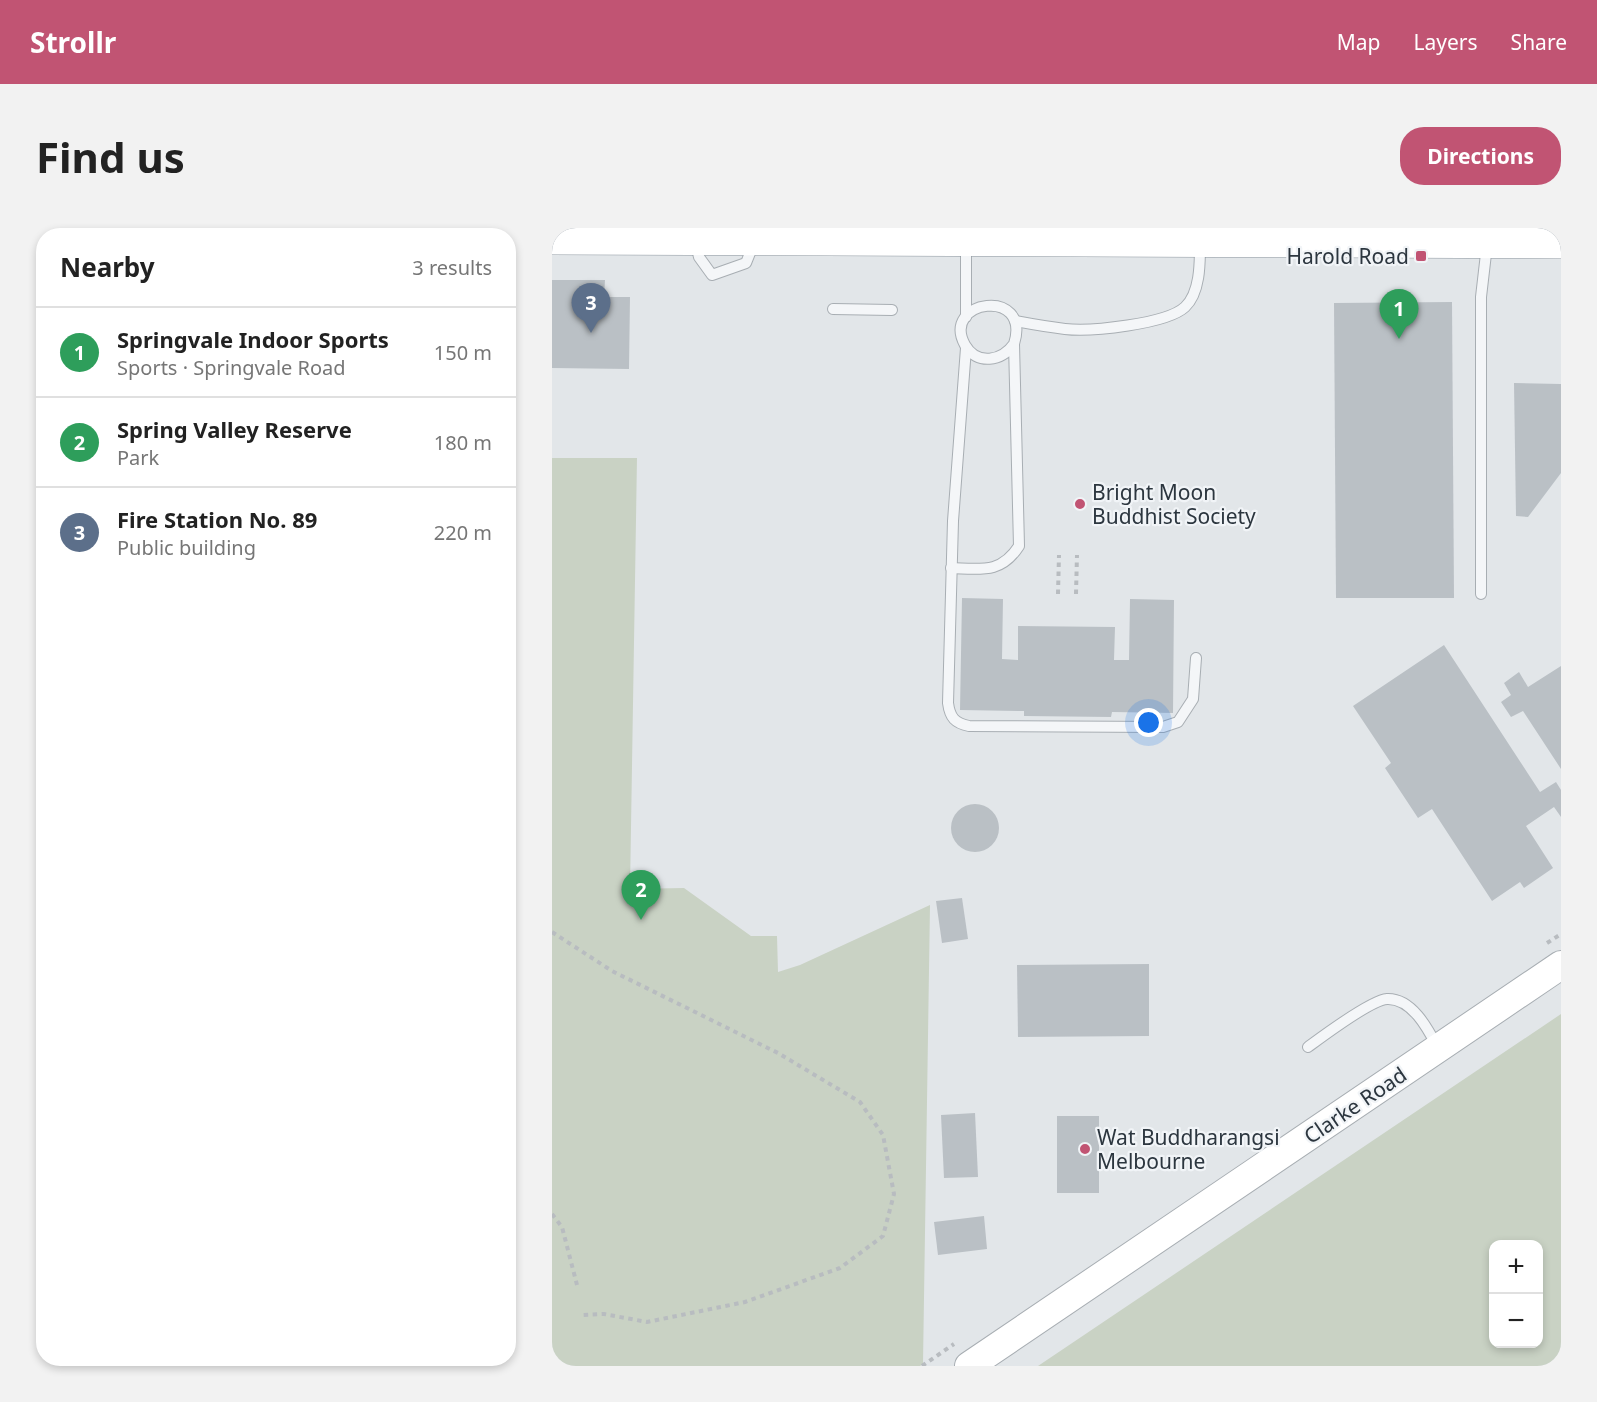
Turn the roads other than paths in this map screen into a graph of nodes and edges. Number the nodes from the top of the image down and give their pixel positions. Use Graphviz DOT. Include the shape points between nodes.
graph roads {
  1 [pos="631,233"];
  2 [pos="552,238"];
  3 [pos="966,239"];
  4 [pos="1200,240"];
  5 [pos="1487,242"];
  6 [pos="1561,242"];
  7 [pos="833,309"];
  8 [pos="892,310"];
  9 [pos="966,317"];
  10 [pos="1014,321"];
  11 [pos="1014,344"];
  12 [pos="966,348"];
  13 [pos="951,568"];
  14 [pos="1481,594"];
  15 [pos="1196,658"];
  16 [pos="1561,965"];
  17 [pos="1308,1047"];
  18 [pos="1438,1048"];
  19 [pos="969,1366"];
  1 -- 2 [label="highway"];
  1 -- 3 [label="highway" via="694,238"];
  3 -- 4 [label="highway"];
  3 -- 9 [label="lane"];
  4 -- 5 [label="highway"];
  4 -- 10 [label="lane" via="1194,290 1187,306 1178,312 1095,328 1066,329"];
  5 -- 6 [label="highway"];
  5 -- 14 [label="lane" via="1481,297"];
  7 -- 8 [label="lane"];
  9 -- 10 [label="lane" via="979,306 996,305 1004,308"];
  9 -- 12 [label="lane" via="961,332"];
  10 -- 11 [label="lane"];
  11 -- 12 [label="lane" via="1003,356 987,360"];
  11 -- 13 [label="lane" via="1019,546 1011,558 988,570"];
  12 -- 13 [label="lane"];
  13 -- 15 [label="lane" via="948,703 957,723 1163,727 1178,722 1193,699"];
  16 -- 18 [label="main road, Clarke Road"];
  17 -- 18 [label="lane" via="1372,1004 1387,999 1407,1006 1426,1026"];
  18 -- 19 [label="main road, Clarke Road"];
}
